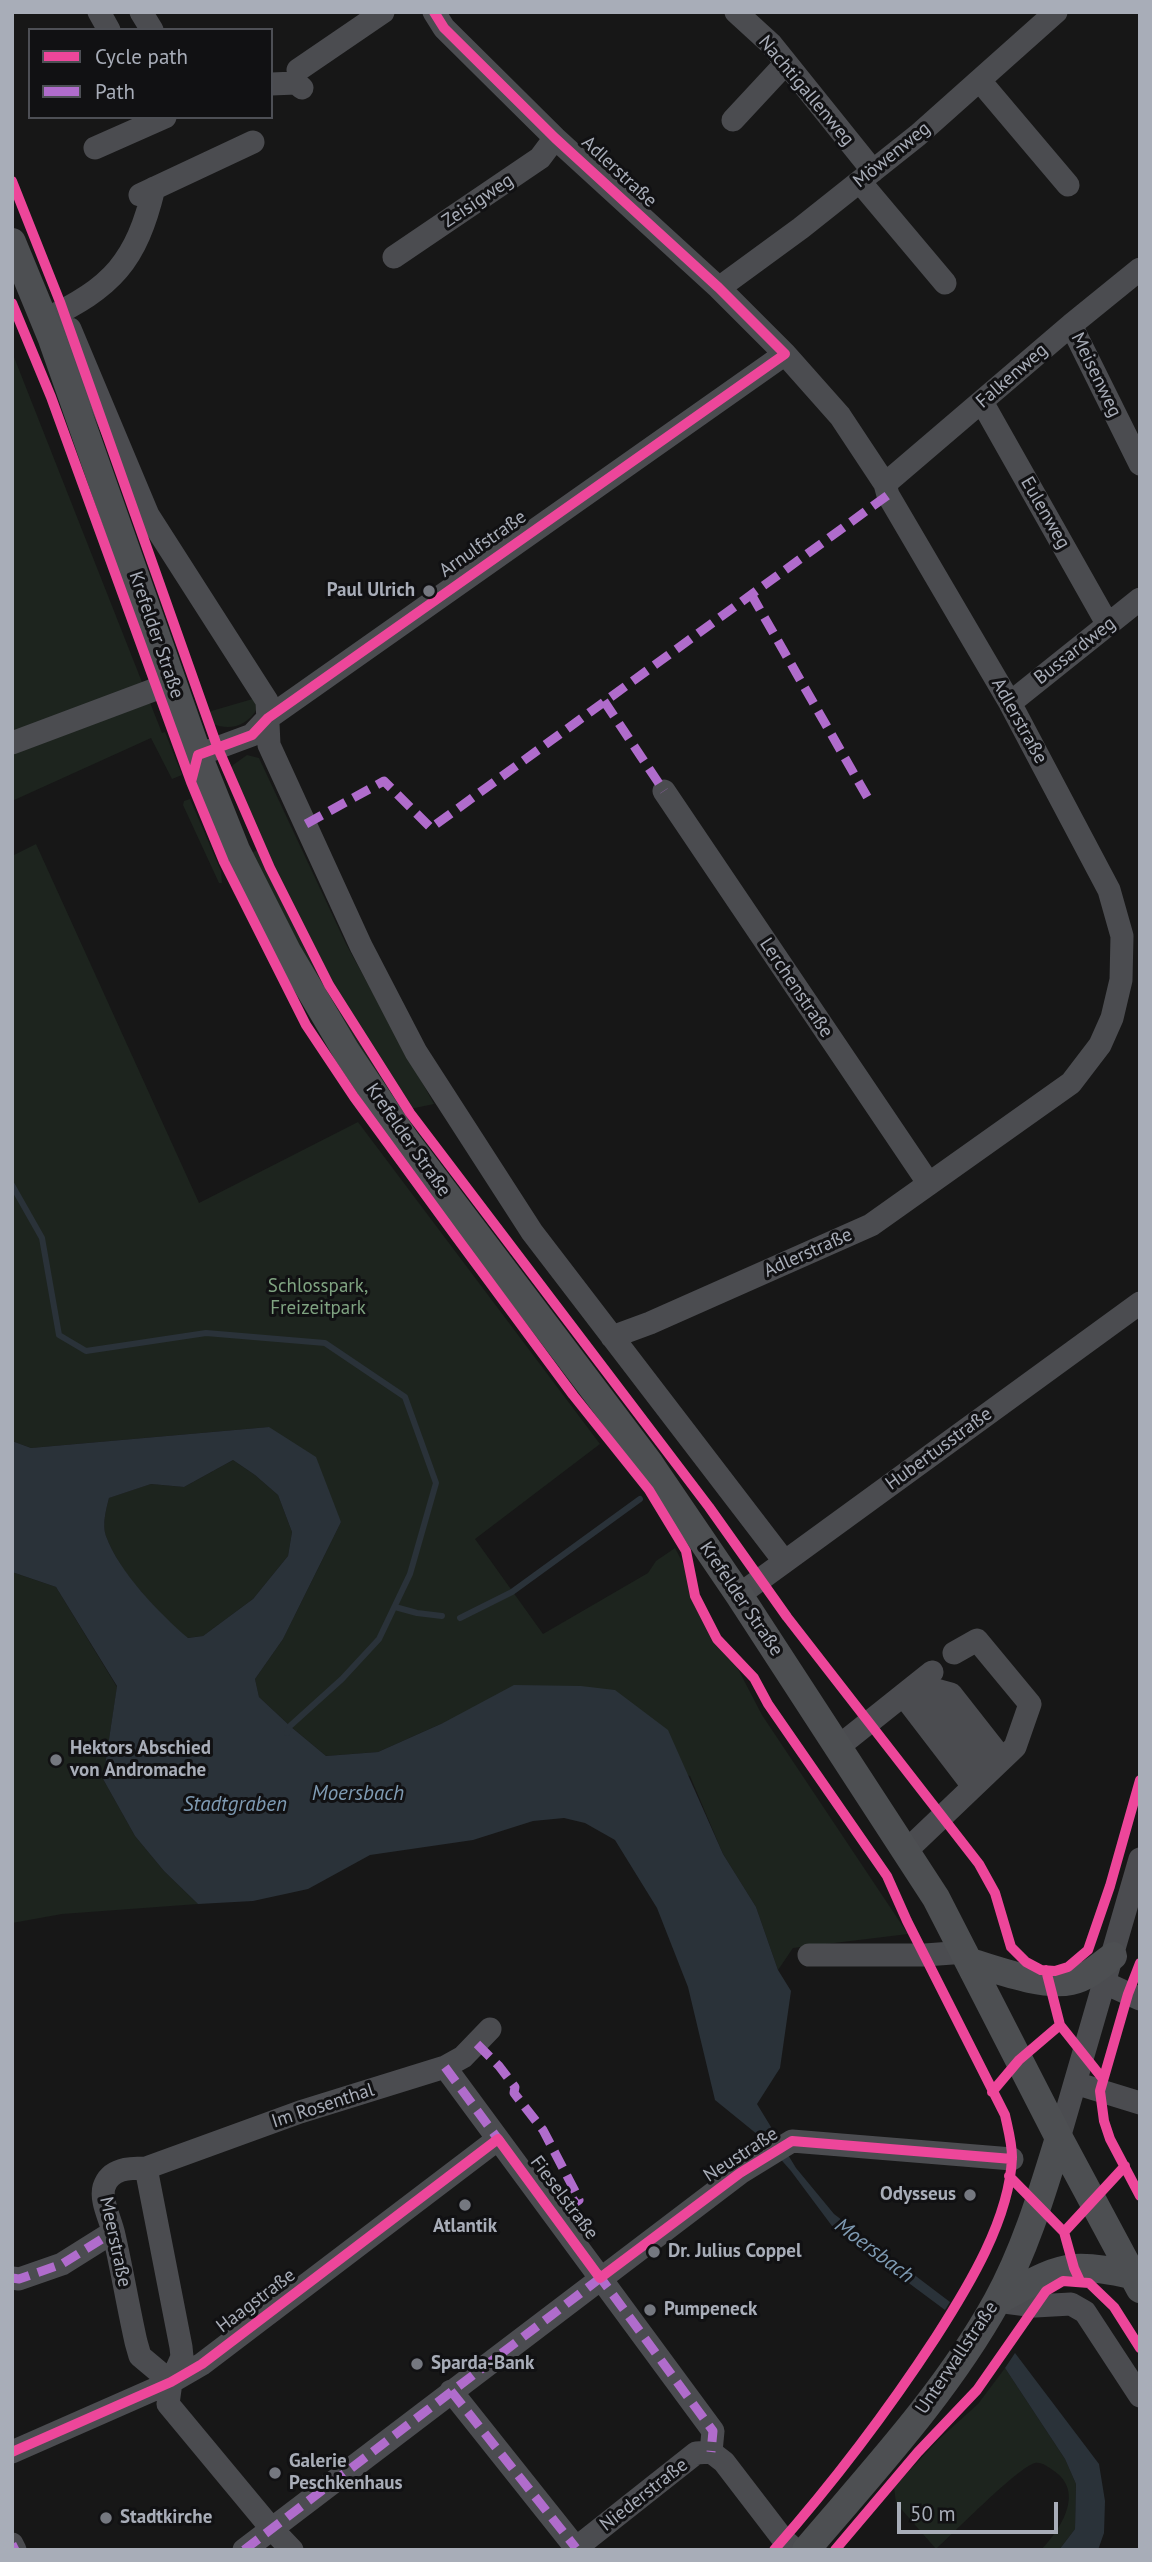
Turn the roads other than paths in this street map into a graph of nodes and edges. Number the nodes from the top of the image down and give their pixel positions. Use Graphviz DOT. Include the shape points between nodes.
graph roads {
  1 [pos="99,12"];
  2 [pos="141,12"];
  3 [pos="383,12"];
  4 [pos="434,12"];
  5 [pos="736,12"];
  6 [pos="1056,12"];
  7 [pos="108,28"];
  8 [pos="151,28"];
  9 [pos="786,63"];
  10 [pos="980,81"];
  11 [pos="273,84"];
  12 [pos="159,119"];
  13 [pos="733,120"];
  14 [pos="555,138"];
  15 [pos="253,142"];
  16 [pos="95,148"];
  17 [pos="867,177"];
  18 [pos="1068,185"];
  19 [pos="12,242"];
  20 [pos="394,257"];
  21 [pos="1140,269"];
  22 [pos="945,283"];
  23 [pos="719,288"];
  24 [pos="57,325"];
  25 [pos="1071,325"];
  26 [pos="786,354"];
  27 [pos="982,402"];
  28 [pos="1140,464"];
  29 [pos="885,484"];
  30 [pos="1140,599"];
  31 [pos="1108,625"];
  32 [pos="172,683"];
  33 [pos="1010,703"];
  34 [pos="268,718"];
  35 [pos="12,743"];
  36 [pos="198,755"];
  37 [pos="664,791"];
  38 [pos="929,1184"];
  39 [pos="1140,1303"];
  40 [pos="612,1337"];
  41 [pos="783,1561"];
  42 [pos="739,1595"];
  43 [pos="954,1653"];
  44 [pos="918,1684"];
  45 [pos="838,1746"];
  46 [pos="988,1772"];
  47 [pos="906,1851"];
  48 [pos="1140,1859"];
  49 [pos="809,1955"];
  50 [pos="968,1957"];
  51 [pos="1109,1970"];
  52 [pos="1140,1999"];
  53 [pos="490,2029"];
  54 [pos="445,2067"];
  55 [pos="1075,2083"];
  56 [pos="1140,2103"];
  57 [pos="1059,2138"];
  58 [pos="498,2139"];
  59 [pos="1012,2159"];
  60 [pos="146,2168"];
  61 [pos="113,2232"];
  62 [pos="12,2278"];
  63 [pos="600,2278"];
  64 [pos="1135,2282"];
  65 [pos="995,2305"];
  66 [pos="171,2382"];
  67 [pos="452,2391"];
  68 [pos="1140,2396"];
  69 [pos="12,2452"];
  70 [pos="711,2452"];
  71 [pos="271,2528"];
  72 [pos="12,2544"];
  73 [pos="15,2550"];
  74 [pos="244,2550"];
  75 [pos="292,2550"];
  76 [pos="795,2550"];
  77 [pos="806,2550"];
  1 -- 7 [label="street"];
  2 -- 8 [label="street"];
  3 -- 11 [label="street" via="296,83"];
  4 -- 14 [label="street, Adlerstraße" via="443,28"];
  5 -- 9 [label="street, Nachtigallenweg"];
  6 -- 10 [label="street, Möwenweg"];
  9 -- 13 [label="street"];
  9 -- 17 [label="street, Nachtigallenweg"];
  10 -- 17 [label="street, Möwenweg"];
  10 -- 18 [label="street"];
  12 -- 16 [label="street"];
  14 -- 20 [label="street, Zeisigweg" via="540,159"];
  14 -- 23 [label="street, Adlerstraße"];
  15 -- 24 [label="street" via="146,192 135,247 123,265"];
  17 -- 22 [label="street, Nachtigallenweg"];
  17 -- 23 [label="street, Möwenweg"];
  19 -- 24 [label="main road, Krefelder Straße"];
  21 -- 25 [label="street, Falkenweg"];
  23 -- 26 [label="street, Adlerstraße"];
  24 -- 32 [label="main road, Krefelder Straße"];
  24 -- 34 [label="street, Krefelder Straße" via="148,515 267,701"];
  25 -- 27 [label="street, Falkenweg"];
  25 -- 28 [label="street, Meisenweg"];
  26 -- 29 [label="street, Adlerstraße" via="840,416"];
  26 -- 34 [label="street, Arnulfstraße"];
  27 -- 29 [label="street, Falkenweg"];
  27 -- 31 [label="street, Eulenweg"];
  29 -- 33 [label="street, Adlerstraße"];
  30 -- 31 [label="street, Bussardweg"];
  31 -- 33 [label="street, Bussardweg"];
  32 -- 35 [label="street"];
  32 -- 36 [label="main road, Krefelder Straße"];
  33 -- 38 [label="street, Adlerstraße" via="1109,890 1122,936 1121,980 1100,1045 1070,1083"];
  34 -- 36 [label="street, Arnulfstraße" via="252,735"];
  34 -- 40 [label="street, Krefelder Straße" via="269,745 361,946 416,1052 533,1232"];
  36 -- 42 [label="main road, Krefelder Straße" via="236,850 287,951 346,1051 406,1141 650,1464"];
  37 -- 38 [label="street, Lerchenstraße"];
  38 -- 40 [label="street, Adlerstraße" via="871,1225"];
  39 -- 41 [label="street, Hubertusstraße"];
  40 -- 41 [label="street, Krefelder Straße"];
  41 -- 42 [label="street, Hubertusstraße"];
  42 -- 45 [label="main road, Krefelder Straße"];
  43 -- 46 [label="street" via="977,1640 1030,1704 1015,1747"];
  44 -- 45 [label="street"];
  44 -- 46 [label="street"];
  44 -- 46 [label="street" via="951,1694"];
  45 -- 47 [label="main road, Krefelder Straße"];
  46 -- 47 [label="street"];
  47 -- 50 [label="main road, Krefelder Straße"];
  48 -- 51 [label="street"];
  49 -- 50 [label="street"];
  50 -- 51 [label="main road" via="1032,1980 1070,1982"];
  50 -- 57 [label="main road, Krefelder Straße"];
  51 -- 52 [label="street"];
  51 -- 55 [label="street"];
  53 -- 54 [label="street, Im Rosenthal" via="463,2057"];
  54 -- 58 [label="street, Fieselstraße"];
  54 -- 60 [label="street, Im Rosenthal" via="300,2112"];
  55 -- 56 [label="street"];
  55 -- 57 [label="street"];
  57 -- 64 [label="main road, Krefelder Straße"];
  57 -- 65 [label="main road, Unterwallstraße" via="1038,2205"];
  58 -- 63 [label="street, Fieselstraße"];
  58 -- 66 [label="street, Haagstraße" via="202,2364"];
  59 -- 63 [label="street, Neustraße" via="792,2141"];
  60 -- 61 [label="street, Meerstraße" via="126,2168 111,2175 104,2188"];
  60 -- 66 [label="street" via="181,2347 182,2357"];
  61 -- 62 [label="street" via="62,2264"];
  61 -- 66 [label="street, Meerstraße" via="140,2356"];
  63 -- 67 [label="street, Neustraße"];
  63 -- 70 [label="street, Fieselstraße" via="713,2431"];
  64 -- 65 [label="main road" via="1104,2269 1074,2268 1052,2273"];
  65 -- 68 [label="street" via="1071,2304 1085,2312"];
  65 -- 77 [label="main road, Unterwallstraße" via="943,2384"];
  66 -- 69 [label="street, Haagstraße"];
  66 -- 71 [label="street" via="168,2404"];
  67 -- 70 [label="street, Niederstraße" via="576,2548 696,2453"];
  67 -- 71 [label="street, Neustraße"];
  70 -- 76 [label="street, Niederstraße"];
  71 -- 74 [label="street, Neustraße"];
  71 -- 75 [label="street"];
  72 -- 73 [label="street"];
}
